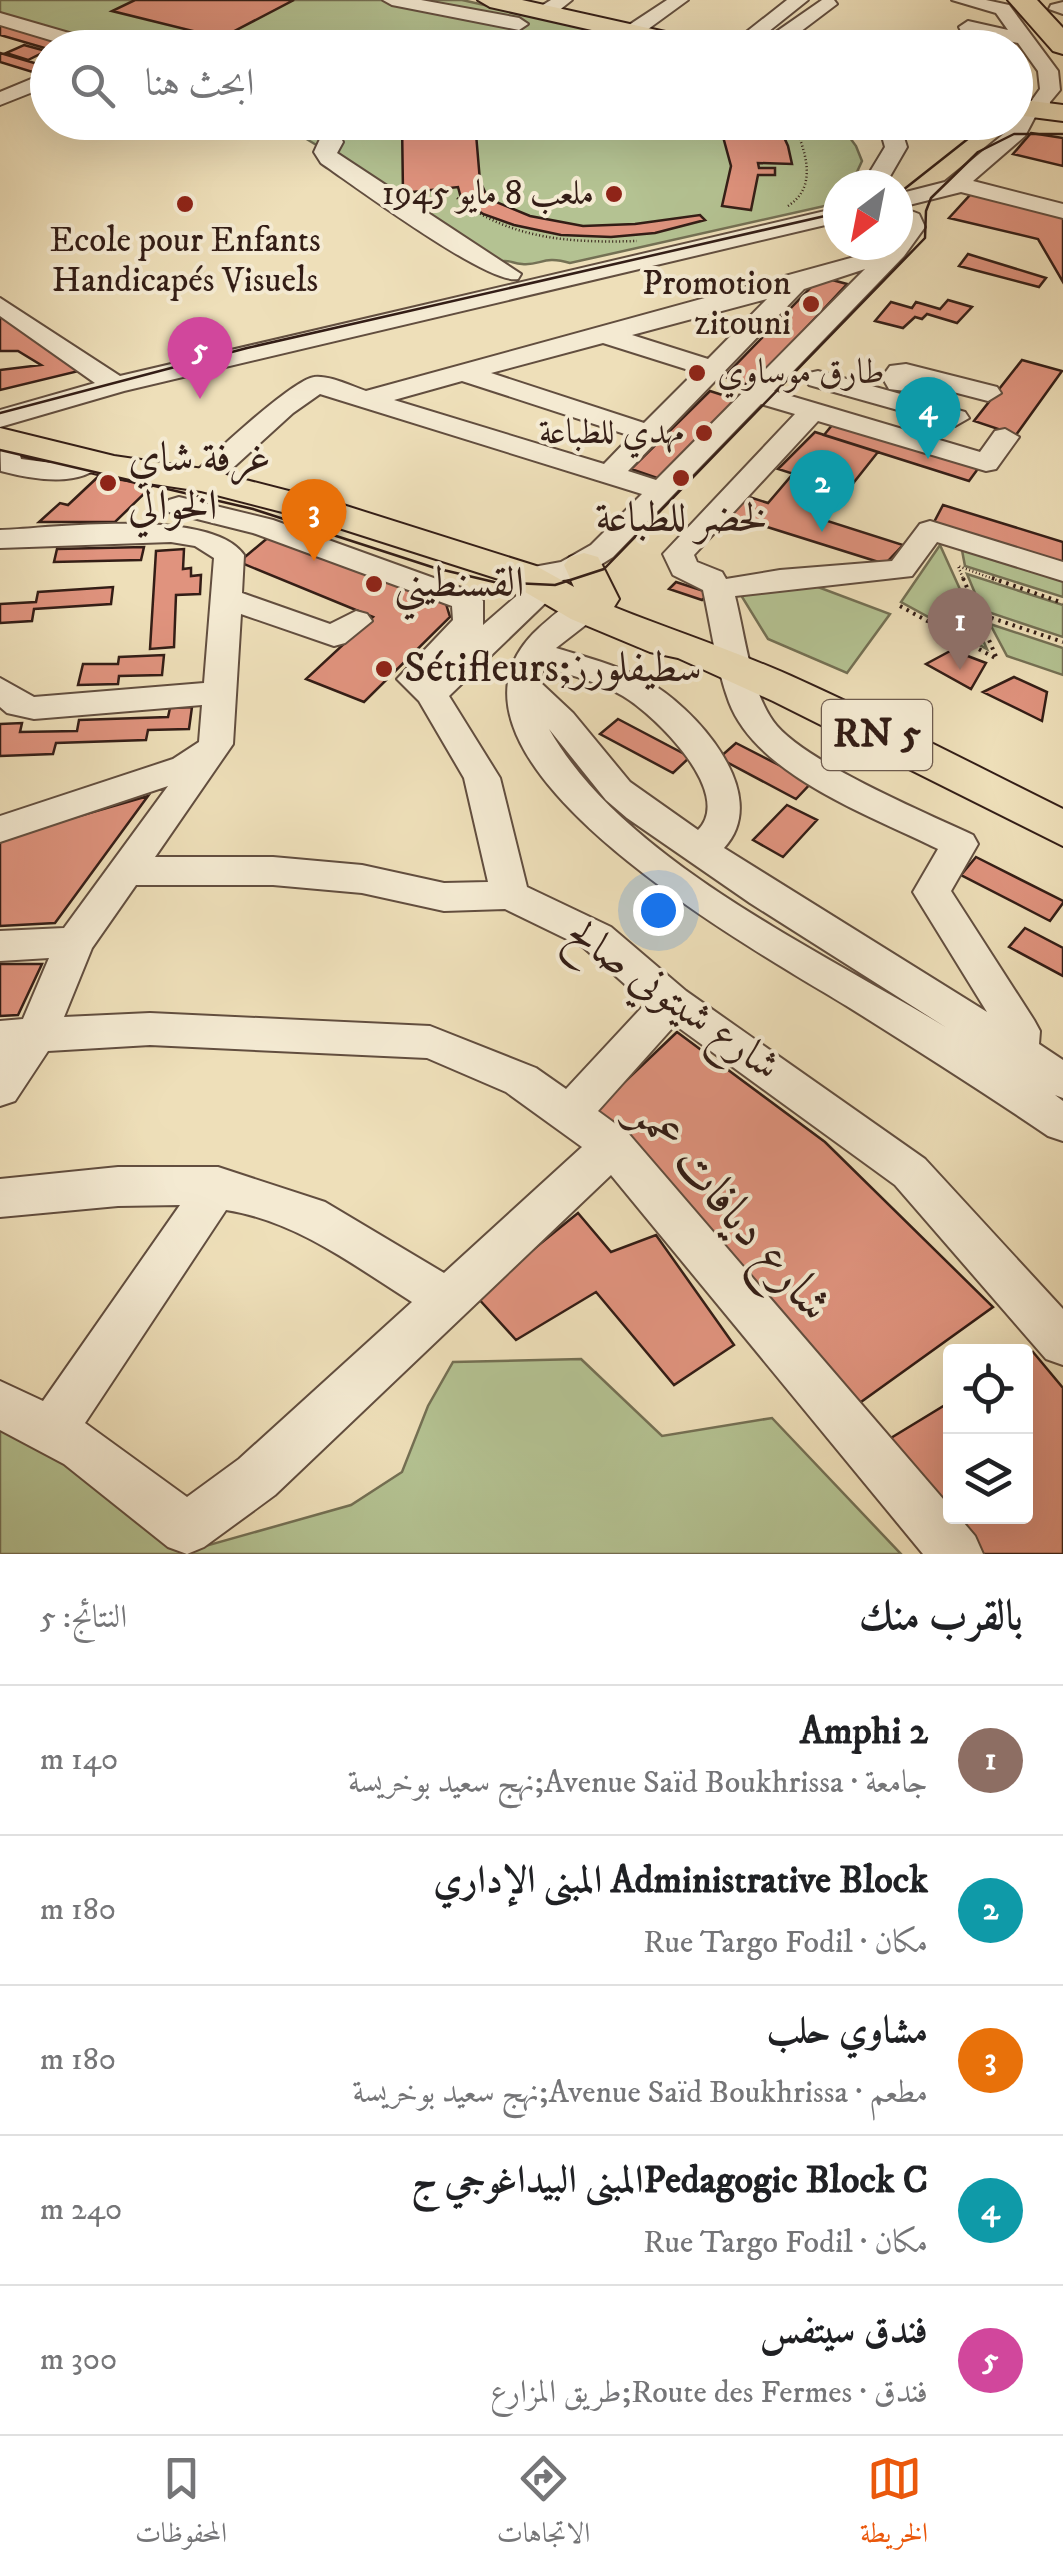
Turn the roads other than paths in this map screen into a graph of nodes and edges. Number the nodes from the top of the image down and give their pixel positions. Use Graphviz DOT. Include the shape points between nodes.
graph roads {
  1 [pos="392,0"];
  2 [pos="490,0"];
  3 [pos="679,0"];
  4 [pos="796,0"];
  5 [pos="961,0"];
  6 [pos="427,3"];
  7 [pos="828,4"];
  8 [pos="553,6"];
  9 [pos="518,12"];
  10 [pos="0,18"];
  11 [pos="636,29"];
  12 [pos="40,30"];
  13 [pos="640,30"];
  14 [pos="644,30"];
  15 [pos="758,30"];
  16 [pos="797,30"];
  17 [pos="1011,30"];
  18 [pos="30,84"];
  19 [pos="5,93"];
  20 [pos="331,140"];
  21 [pos="897,140"];
  22 [pos="1009,140"];
  23 [pos="884,170"];
  24 [pos="958,184"];
  25 [pos="913,204"];
  26 [pos="1063,211"];
  27 [pos="823,218"];
  28 [pos="569,260"];
  29 [pos="868,260"];
  30 [pos="887,260"];
  31 [pos="509,274"];
  32 [pos="796,283"];
  33 [pos="0,305"];
  34 [pos="434,309"];
  35 [pos="603,334"];
  36 [pos="714,369"];
  37 [pos="463,372"];
  38 [pos="907,377"];
  39 [pos="818,379"];
  40 [pos="116,385"];
  41 [pos="988,393"];
  42 [pos="757,394"];
  43 [pos="362,400"];
  44 [pos="812,411"];
  45 [pos="955,418"];
  46 [pos="868,428"];
  47 [pos="1,433"];
  48 [pos="651,434"];
  49 [pos="1005,437"];
  50 [pos="610,474"];
  51 [pos="659,490"];
  52 [pos="191,493"];
  53 [pos="0,539"];
  54 [pos="1063,572"];
  55 [pos="537,582"];
  56 [pos="718,590"];
  57 [pos="589,591"];
  58 [pos="227,598"];
  59 [pos="356,622"];
  60 [pos="530,669"];
  61 [pos="740,670"];
  62 [pos="0,689"];
  63 [pos="220,693"];
  64 [pos="431,694"];
  65 [pos="216,744"];
  66 [pos="618,791"];
  67 [pos="581,801"];
  68 [pos="0,829"];
  69 [pos="1063,830"];
  70 [pos="699,850"];
  71 [pos="125,872"];
  72 [pos="510,895"];
  73 [pos="76,942"];
  74 [pos="0,946"];
  75 [pos="672,1002"];
  76 [pos="18,1037"];
  77 [pos="1018,1052"];
  78 [pos="1063,1081"];
  79 [pos="0,1089"];
  80 [pos="569,1114"];
  81 [pos="1063,1123"];
  82 [pos="613,1146"];
  83 [pos="218,1186"];
  84 [pos="0,1198"];
  85 [pos="447,1299"];
  86 [pos="1063,1344"];
  87 [pos="0,1404"];
  88 [pos="51,1431"];
  89 [pos="958,1554"];
  1 -- 6 [label="street"];
  2 -- 8 [label="main road"];
  3 -- 11 [label="street"];
  4 -- 15 [label="street"];
  5 -- 17 [label="street" via="1000,8"];
  6 -- 9 [label="street"];
  7 -- 16 [label="street"];
  8 -- 9 [label="main road"];
  8 -- 11 [label="main road"];
  10 -- 12 [label="street"];
  11 -- 13 [label="main road"];
  11 -- 14 [label="main road"];
  18 -- 19 [label="street"];
  20 -- 31 [label="street" via="329,158"];
  21 -- 23 [label="street"];
  22 -- 24 [label="street"];
  24 -- 25 [label="street"];
  24 -- 26 [label="street"];
  27 -- 34 [label="street"];
  28 -- 31 [label="street"];
  29 -- 32 [label="street"];
  30 -- 42 [label="street"];
  31 -- 34 [label="street" via="426,292"];
  32 -- 35 [label="street"];
  32 -- 36 [label="street"];
  33 -- 40 [label="street"];
  34 -- 40 [label="street"];
  35 -- 36 [label="street"];
  35 -- 37 [label="street"];
  36 -- 48 [label="street"];
  37 -- 43 [label="street"];
  37 -- 48 [label="street"];
  38 -- 39 [label="street"];
  38 -- 41 [label="street"];
  38 -- 45 [label="street"];
  38 -- 46 [label="street"];
  40 -- 47 [label="street"];
  42 -- 44 [label="street"];
  42 -- 51 [label="street"];
  43 -- 50 [label="street"];
  43 -- 52 [label="street" via="316,384"];
  44 -- 46 [label="street"];
  44 -- 56 [label="street" via="678,554 684,568 711,579"];
  46 -- 49 [label="street" via="986,463"];
  47 -- 52 [label="main road, RN 5"];
  48 -- 50 [label="street"];
  50 -- 51 [label="street"];
  51 -- 57 [label="street"];
  52 -- 55 [label="main road, RN 5" via="330,513"];
  52 -- 64 [label="street" via="467,601 468,622 413,678"];
  53 -- 58 [label="street" via="171,533 204,538 229,555"];
  54 -- 56 [label="street" via="930,530 901,568"];
  55 -- 57 [label="main road, RN 5"];
  55 -- 64 [label="street" via="525,602"];
  56 -- 61 [label="street"];
  57 -- 60 [label="street"];
  57 -- 61 [label="main road, RN 5" via="657,640"];
  58 -- 59 [label="street" via="334,636"];
  58 -- 63 [label="street"];
  60 -- 66 [label="street" via="546,705"];
  60 -- 67 [label="street" via="524,715"];
  60 -- 70 [label="street" via="633,687 679,723 707,763 726,809 724,824"];
  61 -- 69 [label="main road, RN 5"];
  61 -- 77 [label="street" via="750,716 775,744 844,788 960,844 932,892 1020,1031"];
  62 -- 63 [label="street" via="34,708"];
  63 -- 65 [label="street"];
  64 -- 72 [label="street" via="482,778"];
  65 -- 68 [label="street" via="186,768"];
  65 -- 71 [label="street"];
  66 -- 67 [label="street"];
  66 -- 70 [label="street"];
  67 -- 81 [label="street" via="702,898"];
  70 -- 77 [label="street"];
  71 -- 72 [label="street, شارع شيتوني صالح" via="273,871 362,879 444,897"];
  71 -- 73 [label="street"];
  72 -- 75 [label="street, شارع شيتوني صالح" via="596,937"];
  73 -- 74 [label="street"];
  73 -- 76 [label="street"];
  75 -- 80 [label="street"];
  75 -- 86 [label="street, شارع شيتوني صالح" via="910,1172"];
  76 -- 79 [label="street"];
  76 -- 80 [label="street, شارع ديافات عمر" via="150,1029 430,1042 521,1080"];
  77 -- 78 [label="street"];
  80 -- 82 [label="street, شارع ديافات عمر"];
  82 -- 85 [label="street"];
  82 -- 89 [label="street, شارع ديافات عمر"];
  83 -- 84 [label="street" via="132,1185"];
  83 -- 85 [label="street" via="310,1216"];
  83 -- 88 [label="street"];
  85 -- 88 [label="street" via="257,1477 186,1529"];
  87 -- 88 [label="street"];
}
